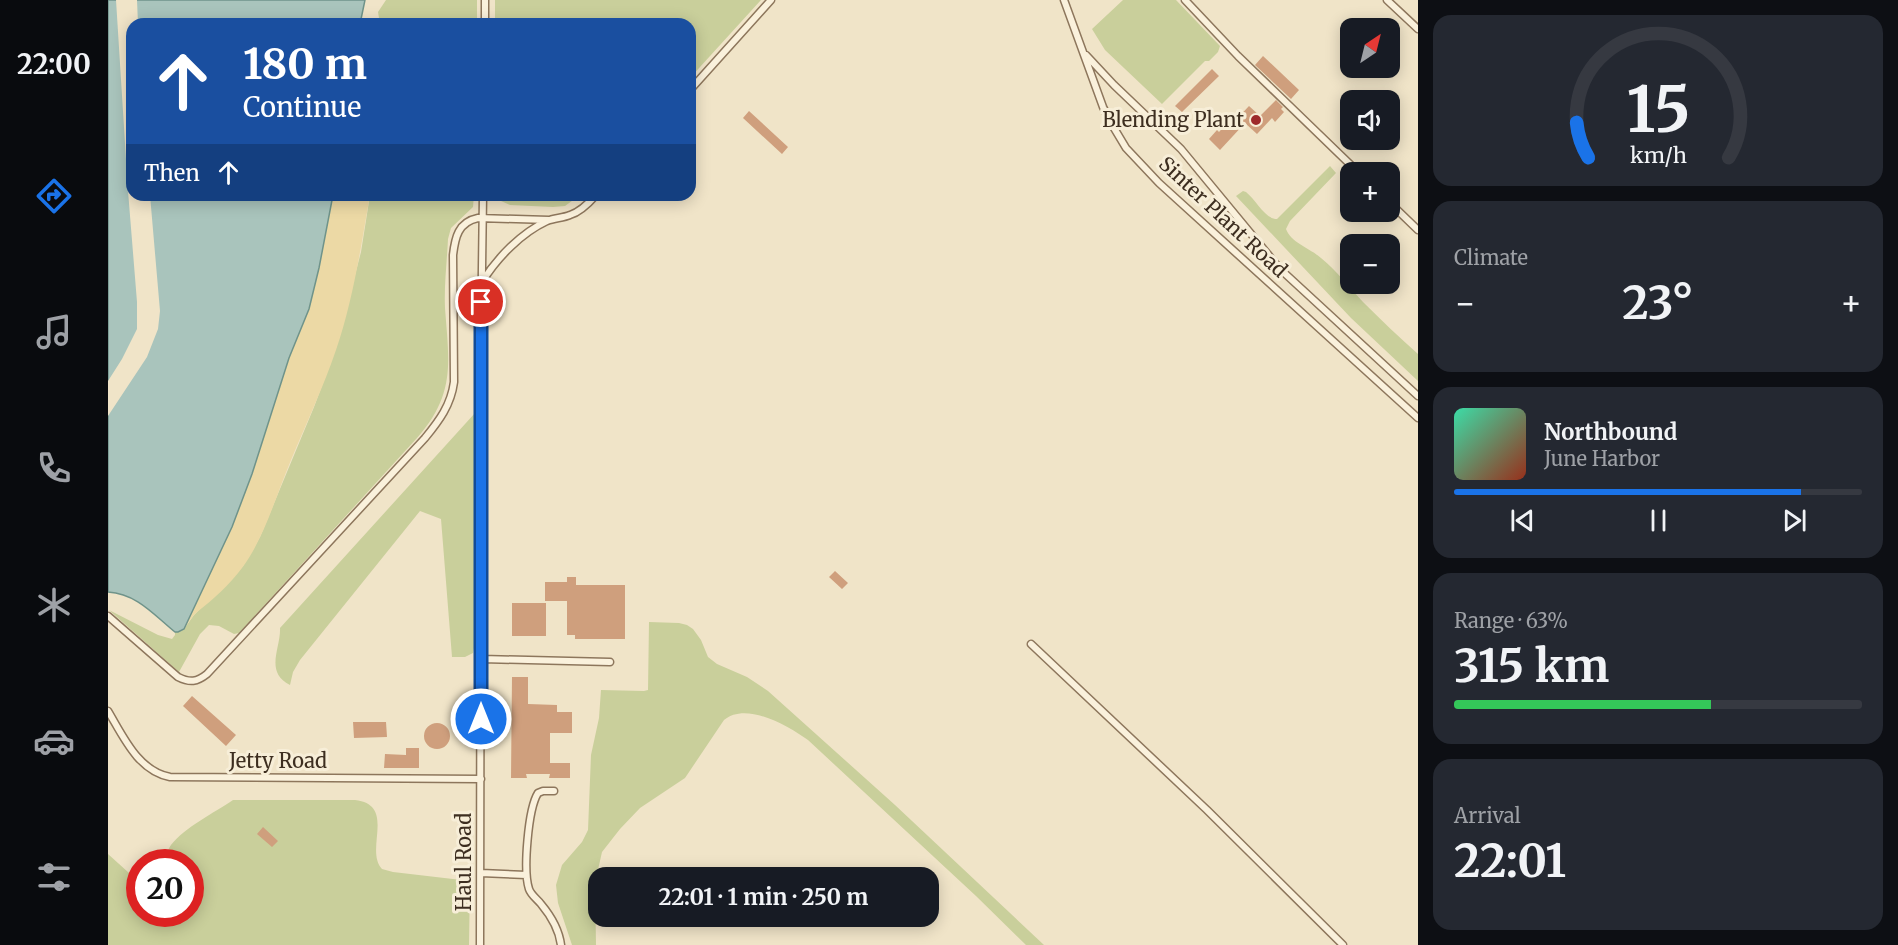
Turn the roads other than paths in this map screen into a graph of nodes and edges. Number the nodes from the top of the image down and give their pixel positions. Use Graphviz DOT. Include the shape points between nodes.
graph roads {
  1 [pos="485,0"];
  2 [pos="771,0"];
  3 [pos="1064,0"];
  4 [pos="1185,0"];
  5 [pos="1387,0"];
  6 [pos="485,18"];
  7 [pos="1418,29"];
  8 [pos="1084,53"];
  9 [pos="696,83"];
  10 [pos="1348,162"];
  11 [pos="483,201"];
  12 [pos="589,201"];
  13 [pos="1400,213"];
  14 [pos="483,218"];
  15 [pos="549,220"];
  16 [pos="1418,230"];
  17 [pos="482,283"];
  18 [pos="1418,396"];
  19 [pos="1418,417"];
  20 [pos="108,616"];
  21 [pos="1031,644"];
  22 [pos="482,659"];
  23 [pos="610,663"];
  24 [pos="108,711"];
  25 [pos="481,779"];
  26 [pos="554,791"];
  27 [pos="481,873"];
  28 [pos="526,875"];
  29 [pos="480,945"];
  30 [pos="561,945"];
  31 [pos="1343,945"];
  1 -- 6 [label="lane"];
  2 -- 9 [label="lane"];
  3 -- 8 [label="lane, Sinter Plant Road"];
  4 -- 10 [label="lane"];
  5 -- 7 [label="lane"];
  8 -- 18 [label="lane" via="1181,149 1280,269"];
  8 -- 19 [label="lane, Sinter Plant Road" via="1103,107 1133,156"];
  11 -- 14 [label="lane, Haul Road"];
  12 -- 15 [label="lane" via="571,215"];
  13 -- 16 [label="lane"];
  14 -- 15 [label="lane"];
  14 -- 17 [label="lane, Haul Road"];
  14 -- 20 [label="lane" via="466,223 454,243 454,376 444,413 207,674 195,681 178,677"];
  15 -- 17 [label="lane" via="509,249"];
  17 -- 22 [label="lane, Haul Road"];
  21 -- 31 [label="lane"];
  22 -- 23 [label="lane"];
  22 -- 25 [label="lane, Haul Road"];
  24 -- 25 [label="lane, Jetty Road" via="144,764 155,773 170,777"];
  25 -- 27 [label="lane, Haul Road"];
  26 -- 28 [label="lane" via="538,793 533,805"];
  27 -- 28 [label="lane"];
  27 -- 29 [label="lane, Haul Road"];
  28 -- 30 [label="lane" via="529,889 557,928"];
}
